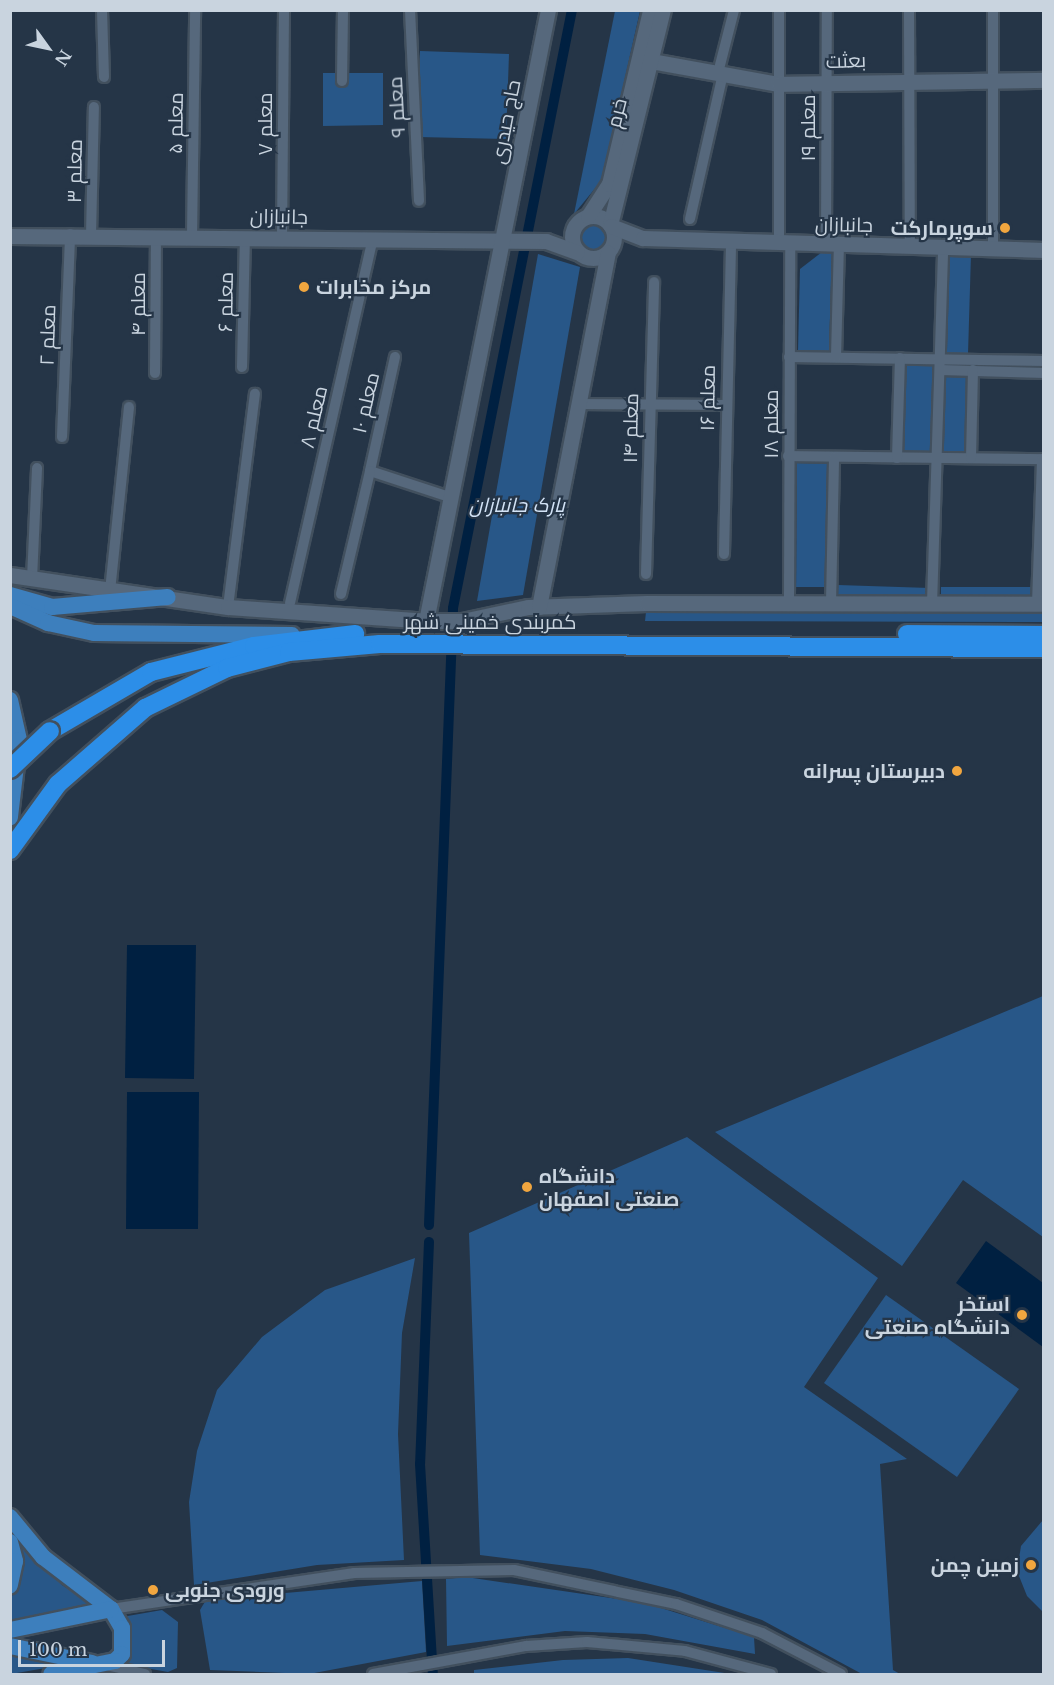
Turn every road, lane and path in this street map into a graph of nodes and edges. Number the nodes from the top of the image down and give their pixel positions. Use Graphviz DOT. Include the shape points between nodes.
graph roads {
  1 [pos="102,10"];
  2 [pos="195,10"];
  3 [pos="284,10"];
  4 [pos="343,10"];
  5 [pos="410,10"];
  6 [pos="548,10"];
  7 [pos="650,10"];
  8 [pos="663,10"];
  9 [pos="734,10"];
  10 [pos="780,10"];
  11 [pos="827,10"];
  12 [pos="909,10"];
  13 [pos="993,10"];
  14 [pos="651,61"];
  15 [pos="721,74"];
  16 [pos="104,77"];
  17 [pos="911,80"];
  18 [pos="993,80"];
  19 [pos="1044,80"];
  20 [pos="342,81"];
  21 [pos="826,82"];
  22 [pos="779,84"];
  23 [pos="94,107"];
  24 [pos="615,185"];
  25 [pos="419,201"];
  26 [pos="690,219"];
  27 [pos="582,220"];
  28 [pos="611,226"];
  29 [pos="70,234"];
  30 [pos="91,235"];
  31 [pos="10,236"];
  32 [pos="156,236"];
  33 [pos="192,236"];
  34 [pos="245,237"];
  35 [pos="282,238"];
  36 [pos="643,238"];
  37 [pos="373,239"];
  38 [pos="505,240"];
  39 [pos="546,241"];
  40 [pos="730,243"];
  41 [pos="784,244"];
  42 [pos="833,245"];
  43 [pos="910,247"];
  44 [pos="943,248"];
  45 [pos="993,249"];
  46 [pos="1044,250"];
  47 [pos="609,251"];
  48 [pos="582,255"];
  49 [pos="654,282"];
  50 [pos="598,291"];
  51 [pos="395,357"];
  52 [pos="789,357"];
  53 [pos="836,357"];
  54 [pos="900,358"];
  55 [pos="1044,361"];
  56 [pos="941,364"];
  57 [pos="242,368"];
  58 [pos="974,370"];
  59 [pos="155,373"];
  60 [pos="1044,373"];
  61 [pos="255,394"];
  62 [pos="579,404"];
  63 [pos="650,404"];
  64 [pos="726,405"];
  65 [pos="129,407"];
  66 [pos="62,437"];
  67 [pos="788,456"];
  68 [pos="834,457"];
  69 [pos="897,458"];
  70 [pos="938,458"];
  71 [pos="971,458"];
  72 [pos="1043,459"];
  73 [pos="37,468"];
  74 [pos="370,471"];
  75 [pos="452,498"];
  76 [pos="724,554"];
  77 [pos="646,574"];
  78 [pos="10,575"];
  79 [pos="32,579"];
  80 [pos="110,591"];
  81 [pos="341,594"];
  82 [pos="10,595"];
  83 [pos="168,597"];
  84 [pos="290,603"];
  85 [pos="789,603"];
  86 [pos="831,603"];
  87 [pos="932,604"];
  88 [pos="1040,604"];
  89 [pos="10,606"];
  90 [pos="228,607"];
  91 [pos="539,607"];
  92 [pos="434,630"];
  93 [pos="1044,634"];
  94 [pos="317,635"];
  95 [pos="517,639"];
  96 [pos="1044,648"];
  97 [pos="10,700"];
  98 [pos="10,769"];
  99 [pos="10,817"];
  100 [pos="10,850"];
  101 [pos="10,1517"];
  102 [pos="10,1542"];
  103 [pos="10,1585"];
  104 [pos="111,1610"];
  105 [pos="10,1630"];
  106 [pos="10,1646"];
  107 [pos="106,1665"];
  108 [pos="51,1674"];
  109 [pos="145,1674"];
  110 [pos="373,1674"];
  111 [pos="771,1674"];
  112 [pos="841,1674"];
  1 -- 16 [label="street"];
  2 -- 33 [label="street, معلم ۵"];
  3 -- 35 [label="street, معلم ۷"];
  4 -- 20 [label="street"];
  5 -- 25 [label="street, معلم ۹"];
  6 -- 38 [label="street, حاج حیدری"];
  7 -- 24 [label="street, خرم"];
  8 -- 14 [label="street, خرم"];
  9 -- 15 [label="street"];
  10 -- 22 [label="street, معلم ۱۸"];
  11 -- 21 [label="street, معلم ۱۹"];
  12 -- 17 [label="street"];
  13 -- 18 [label="street"];
  14 -- 15 [label="street, بعثت"];
  14 -- 24 [label="street, خرم"];
  15 -- 22 [label="street, بعثت"];
  15 -- 26 [label="street"];
  17 -- 18 [label="street, بعثت"];
  17 -- 21 [label="street, بعثت"];
  17 -- 43 [label="street"];
  18 -- 19 [label="street, بعثت"];
  18 -- 45 [label="street"];
  21 -- 22 [label="street, بعثت"];
  21 -- 42 [label="street, معلم ۱۹"];
  22 -- 41 [label="street, معلم ۱۸"];
  23 -- 30 [label="street, معلم ۳"];
  24 -- 27 [label="street, خرم"];
  24 -- 28 [label="street, خرم"];
  27 -- 28 [label="street"];
  27 -- 39 [label="street"];
  27 -- 48 [label="street" via="571,236"];
  28 -- 36 [label="street"];
  28 -- 47 [label="street, خرم"];
  29 -- 30 [label="street, جانبازان"];
  29 -- 31 [label="street, جانبازان"];
  29 -- 66 [label="street, معلم ۲"];
  30 -- 32 [label="street, جانبازان"];
  32 -- 33 [label="street, جانبازان"];
  32 -- 59 [label="street, معلم ۴"];
  33 -- 34 [label="street, جانبازان"];
  34 -- 35 [label="street, جانبازان"];
  34 -- 57 [label="street, معلم ۶"];
  35 -- 37 [label="street, جانبازان"];
  36 -- 40 [label="street, جانبازان"];
  36 -- 47 [label="street"];
  37 -- 38 [label="street, جانبازان"];
  37 -- 84 [label="street, معلم ۸"];
  38 -- 39 [label="street, جانبازان"];
  38 -- 75 [label="street, حاج حیدری"];
  39 -- 48 [label="street"];
  40 -- 41 [label="street, جانبازان"];
  40 -- 64 [label="street, معلم ۱۶"];
  41 -- 42 [label="street, جانبازان"];
  41 -- 52 [label="street, معلم ۱۸"];
  42 -- 43 [label="street, جانبازان"];
  42 -- 53 [label="street, معلم ۱۹"];
  43 -- 44 [label="street, جانبازان"];
  44 -- 45 [label="street, جانبازان"];
  44 -- 56 [label="street"];
  45 -- 46 [label="street, جانبازان"];
  47 -- 48 [label="street"];
  47 -- 50 [label="street, خرم"];
  48 -- 50 [label="street"];
  49 -- 63 [label="street, معلم ۱۴"];
  50 -- 62 [label="street, خرم"];
  51 -- 74 [label="street, معلم ۱۰"];
  52 -- 53 [label="street"];
  52 -- 67 [label="street, معلم ۱۸"];
  53 -- 54 [label="street"];
  54 -- 56 [label="street"];
  54 -- 69 [label="street"];
  55 -- 56 [label="street"];
  56 -- 58 [label="street"];
  56 -- 70 [label="street"];
  58 -- 60 [label="street"];
  58 -- 71 [label="street"];
  61 -- 90 [label="street"];
  62 -- 63 [label="street"];
  62 -- 91 [label="street, خرم"];
  63 -- 64 [label="street"];
  63 -- 77 [label="street, معلم ۱۴"];
  64 -- 76 [label="street, معلم ۱۶"];
  65 -- 80 [label="street"];
  67 -- 68 [label="street"];
  67 -- 85 [label="street, معلم ۱۸"];
  68 -- 69 [label="street"];
  68 -- 86 [label="street"];
  69 -- 70 [label="street"];
  70 -- 71 [label="street"];
  70 -- 87 [label="street"];
  71 -- 72 [label="street"];
  72 -- 88 [label="street"];
  73 -- 79 [label="street"];
  74 -- 75 [label="street"];
  74 -- 81 [label="street, معلم ۱۰"];
  75 -- 92 [label="street, حاج حیدری"];
  78 -- 79 [label="street"];
  79 -- 80 [label="street"];
  80 -- 83 [label="street"];
  82 -- 83 [label="main road" via="52,607"];
  83 -- 90 [label="street"];
  85 -- 86 [label="street"];
  85 -- 91 [label="street"];
  86 -- 87 [label="street"];
  87 -- 88 [label="street"];
  89 -- 94 [label="main road" via="48,623 94,633"];
  90 -- 92 [label="street"];
  91 -- 92 [label="street"];
  92 -- 94 [label="highway, کمربندی خمینی شهر"];
  92 -- 95 [label="highway, کمربندی خمینی شهر"];
  92 -- 100 [label="highway, کمربندی خمینی شهر" via="289,652 187,685 94,748 58,784"];
  93 -- 95 [label="highway, کمربندی خمینی شهر"];
  94 -- 98 [label="highway, کمربندی خمینی شهر, bridge" via="152,672 50,731"];
  95 -- 96 [label="highway, کمربندی خمینی شهر"];
  97 -- 99 [label="main road" via="19,764"];
  101 -- 104 [label="main road" via="68,1581"];
  102 -- 103 [label="main road" via="15,1561"];
  104 -- 105 [label="main road"];
  104 -- 107 [label="main road" via="119,1617 124,1641 122,1654"];
  104 -- 112 [label="street" via="282,1582 415,1570 514,1570 675,1604 762,1633"];
  106 -- 107 [label="main road"];
  107 -- 108 [label="main road"];
  107 -- 109 [label="street"];
  110 -- 111 [label="street" via="459,1658 587,1642 685,1651"];
}
